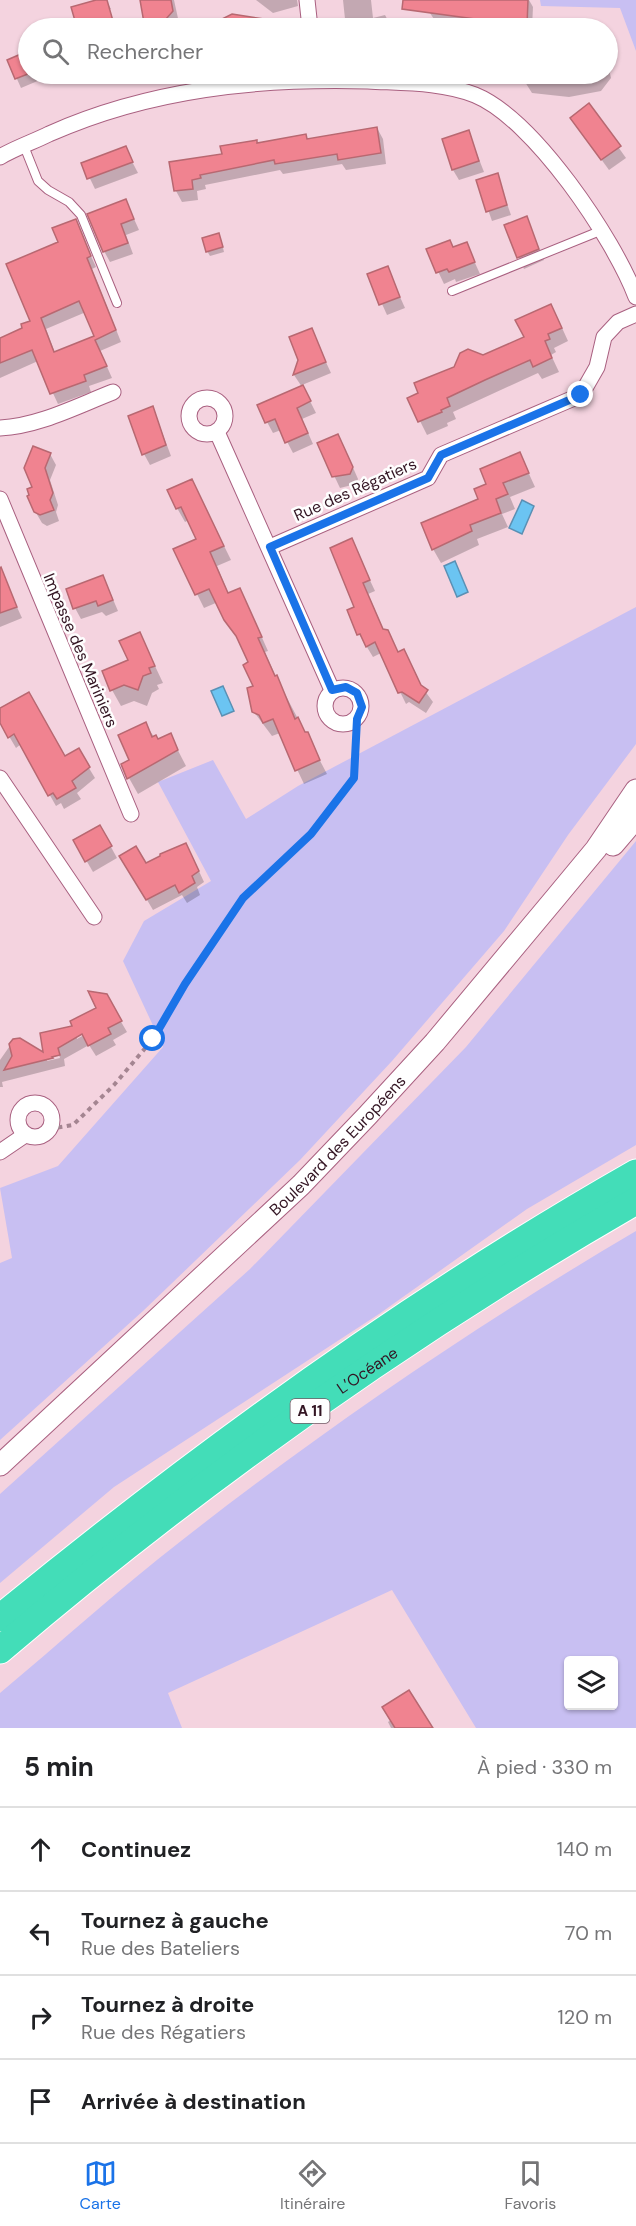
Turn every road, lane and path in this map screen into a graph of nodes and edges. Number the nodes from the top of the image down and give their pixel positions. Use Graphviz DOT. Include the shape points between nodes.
graph roads {
  1 [pos="307,0"];
  2 [pos="309,18"];
  3 [pos="242,84"];
  4 [pos="430,84"];
  5 [pos="24,146"];
  6 [pos="0,158"];
  7 [pos="600,231"];
  8 [pos="452,291"];
  9 [pos="636,297"];
  10 [pos="117,303"];
  11 [pos="636,314"];
  12 [pos="113,392"];
  13 [pos="0,428"];
  14 [pos="218,432"];
  15 [pos="0,499"];
  16 [pos="270,547"];
  17 [pos="332,690"];
  18 [pos="357,719"];
  19 [pos="0,778"];
  20 [pos="636,790"];
  21 [pos="636,802"];
  22 [pos="131,814"];
  23 [pos="636,818"];
  24 [pos="94,917"];
  25 [pos="50,1129"];
  26 [pos="25,1135"];
  27 [pos="0,1152"];
  28 [pos="636,1173"];
  29 [pos="636,1202"];
  30 [pos="0,1465"];
  31 [pos="0,1473"];
  32 [pos="0,1479"];
  33 [pos="0,1618"];
  34 [pos="0,1650"];
  1 -- 2 [label="street"];
  3 -- 5 [label="street" via="167,94 83,119"];
  4 -- 7 [label="street" via="477,96 507,114 554,162"];
  5 -- 6 [label="street"];
  5 -- 10 [label="lane" via="38,181 81,215"];
  7 -- 8 [label="lane"];
  7 -- 9 [label="street" via="624,266"];
  11 -- 16 [label="street, Rue des Régatiers" via="618,322 604,337 597,367 581,395 441,455 428,478"];
  12 -- 13 [label="street" via="54,416"];
  14 -- 16 [label="street"];
  15 -- 22 [label="street, Impasse des Mariniers"];
  16 -- 17 [label="street"];
  17 -- 18 [label="street" via="346,687 357,693 362,707"];
  17 -- 18 [label="street" via="324,701 327,717 343,725"];
  18 -- 25 [label="path" via="354,778 311,834 243,898 153,1039 114,1085 73,1125"];
  19 -- 24 [label="street"];
  20 -- 30 [label="main road, Boulevard des Européens" via="564,888 435,1042 360,1123 301,1185"];
  21 -- 31 [label="lane" via="564,898 484,994 331,1161 149,1338"];
  23 -- 32 [label="main road, Boulevard des Européens" via="513,969 379,1121"];
  25 -- 26 [label="street" via="36,1138"];
  25 -- 26 [label="street" via="51,1111 32,1102 21,1108 17,1122"];
  26 -- 27 [label="street"];
  28 -- 33 [label="highway, L’Océane / A 11" via="471,1273 324,1371 147,1501"];
  29 -- 34 [label="highway, L’Océane / A 11" via="452,1315 285,1428 176,1509"];
}
